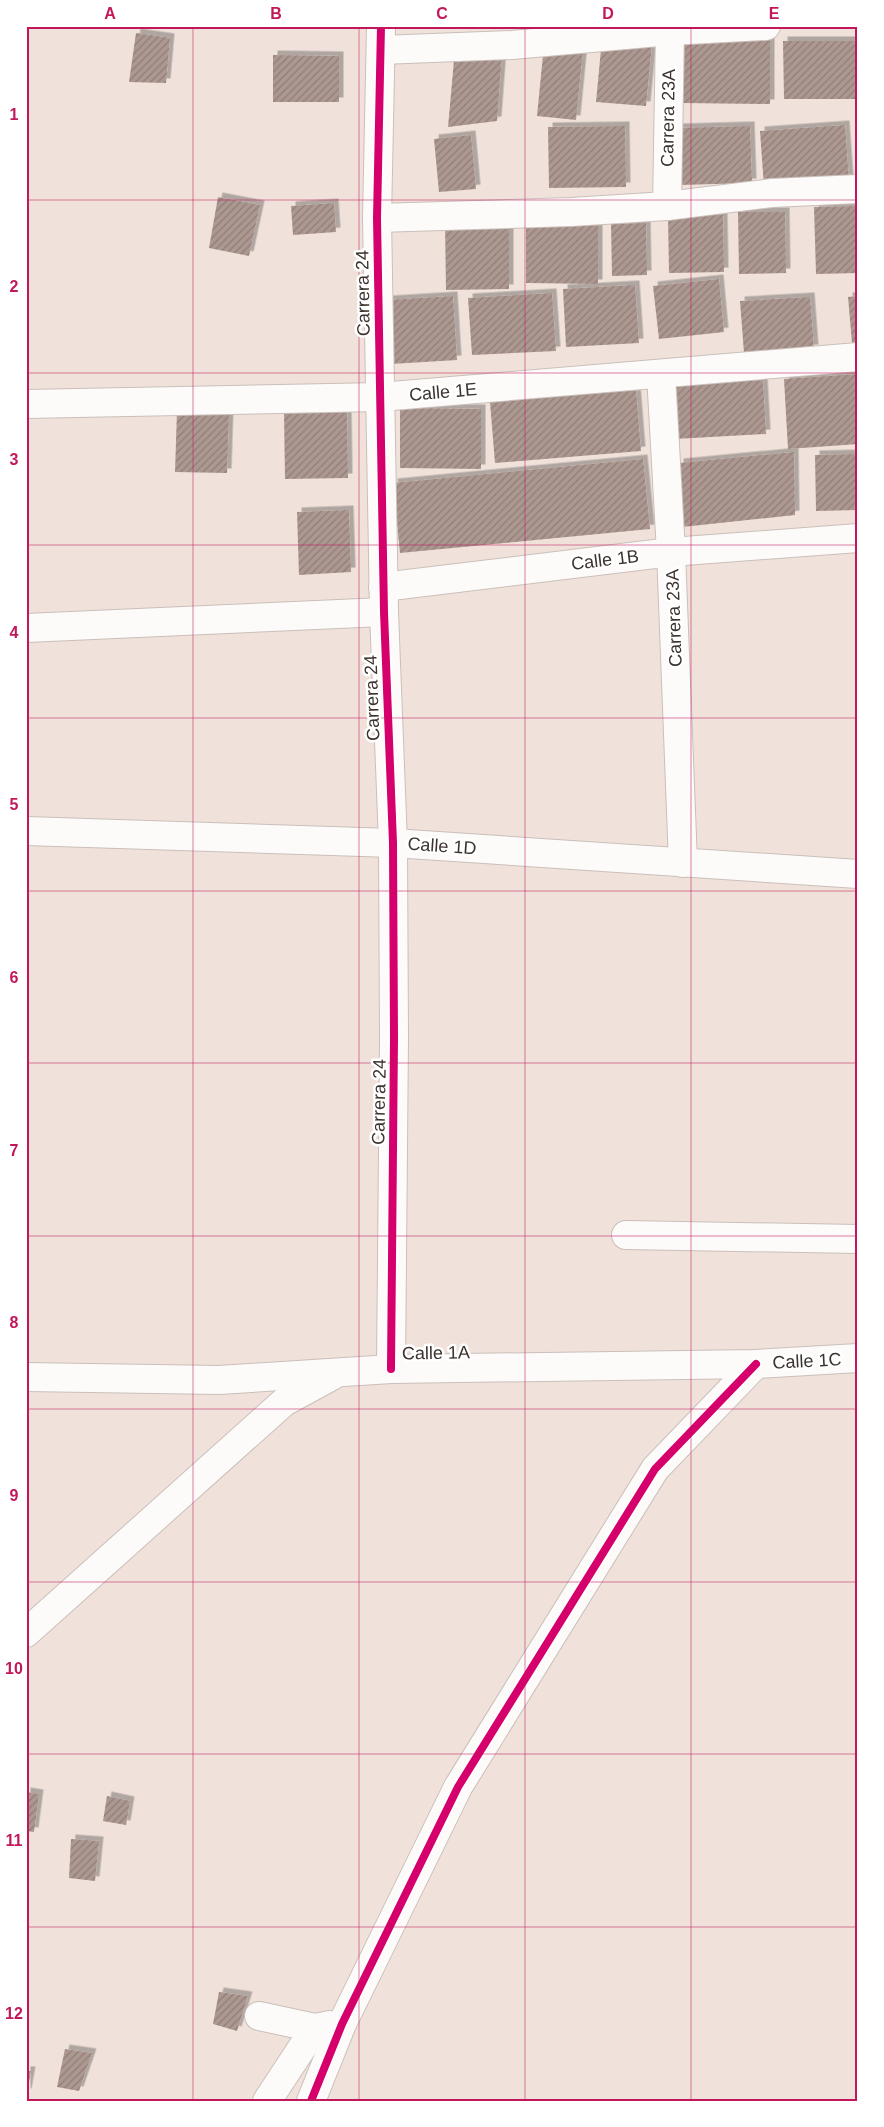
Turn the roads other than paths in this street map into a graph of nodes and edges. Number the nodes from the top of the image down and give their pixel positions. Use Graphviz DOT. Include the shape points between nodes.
graph roads {
  1 [pos="766,26"];
  2 [pos="670,31"];
  3 [pos="381,38"];
  4 [pos="858,189"];
  5 [pos="667,206"];
  6 [pos="377,218"];
  7 [pos="858,357"];
  8 [pos="660,374"];
  9 [pos="380,397"];
  10 [pos="26,404"];
  11 [pos="858,538"];
  12 [pos="672,552"];
  13 [pos="384,599"];
  14 [pos="26,628"];
  15 [pos="26,831"];
  16 [pos="394,843"];
  17 [pos="683,863"];
  18 [pos="858,874"];
  19 [pos="626,1235"];
  20 [pos="858,1240"];
  21 [pos="858,1358"];
  22 [pos="756,1364"];
  23 [pos="391,1369"];
  24 [pos="339,1373"];
  25 [pos="26,1378"];
  26 [pos="26,1633"];
  27 [pos="259,2016"];
  28 [pos="342,2024"];
  29 [pos="315,2028"];
  30 [pos="268,2101"];
  31 [pos="311,2101"];
  1 -- 2 [label="street"];
  2 -- 3 [label="street" via="512,45"];
  2 -- 5 [label="street, Carrera 23A"];
  3 -- 6 [label="street, Carrera 24"];
  4 -- 5 [label="street" via="772,193"];
  5 -- 6 [label="street"];
  6 -- 9 [label="street, Carrera 24"];
  7 -- 8 [label="street, Calle 1E"];
  8 -- 9 [label="street, Calle 1E"];
  8 -- 12 [label="street, Carrera 23A"];
  9 -- 10 [label="street, Calle 1E"];
  9 -- 13 [label="street, Carrera 24"];
  11 -- 12 [label="street, Calle 1B"];
  12 -- 13 [label="street, Calle 1B"];
  12 -- 17 [label="street, Carrera 23A"];
  13 -- 14 [label="street, Calle 1B"];
  13 -- 16 [label="street, Carrera 24"];
  15 -- 16 [label="street, Calle 1D"];
  16 -- 17 [label="street, Calle 1D"];
  16 -- 23 [label="street, Carrera 24"];
  17 -- 18 [label="street, Calle 1D"];
  19 -- 20 [label="street"];
  21 -- 22 [label="street, Calle 1C"];
  22 -- 23 [label="street, Calle 1A"];
  22 -- 28 [label="street" via="655,1469 458,1787"];
  23 -- 24 [label="street, Calle 1A"];
  24 -- 25 [label="street, Calle 1A" via="219,1380"];
  24 -- 26 [label="street" via="284,1402"];
  27 -- 29 [label="street"];
  28 -- 29 [label="street"];
  28 -- 31 [label="street"];
  29 -- 30 [label="street"];
}
